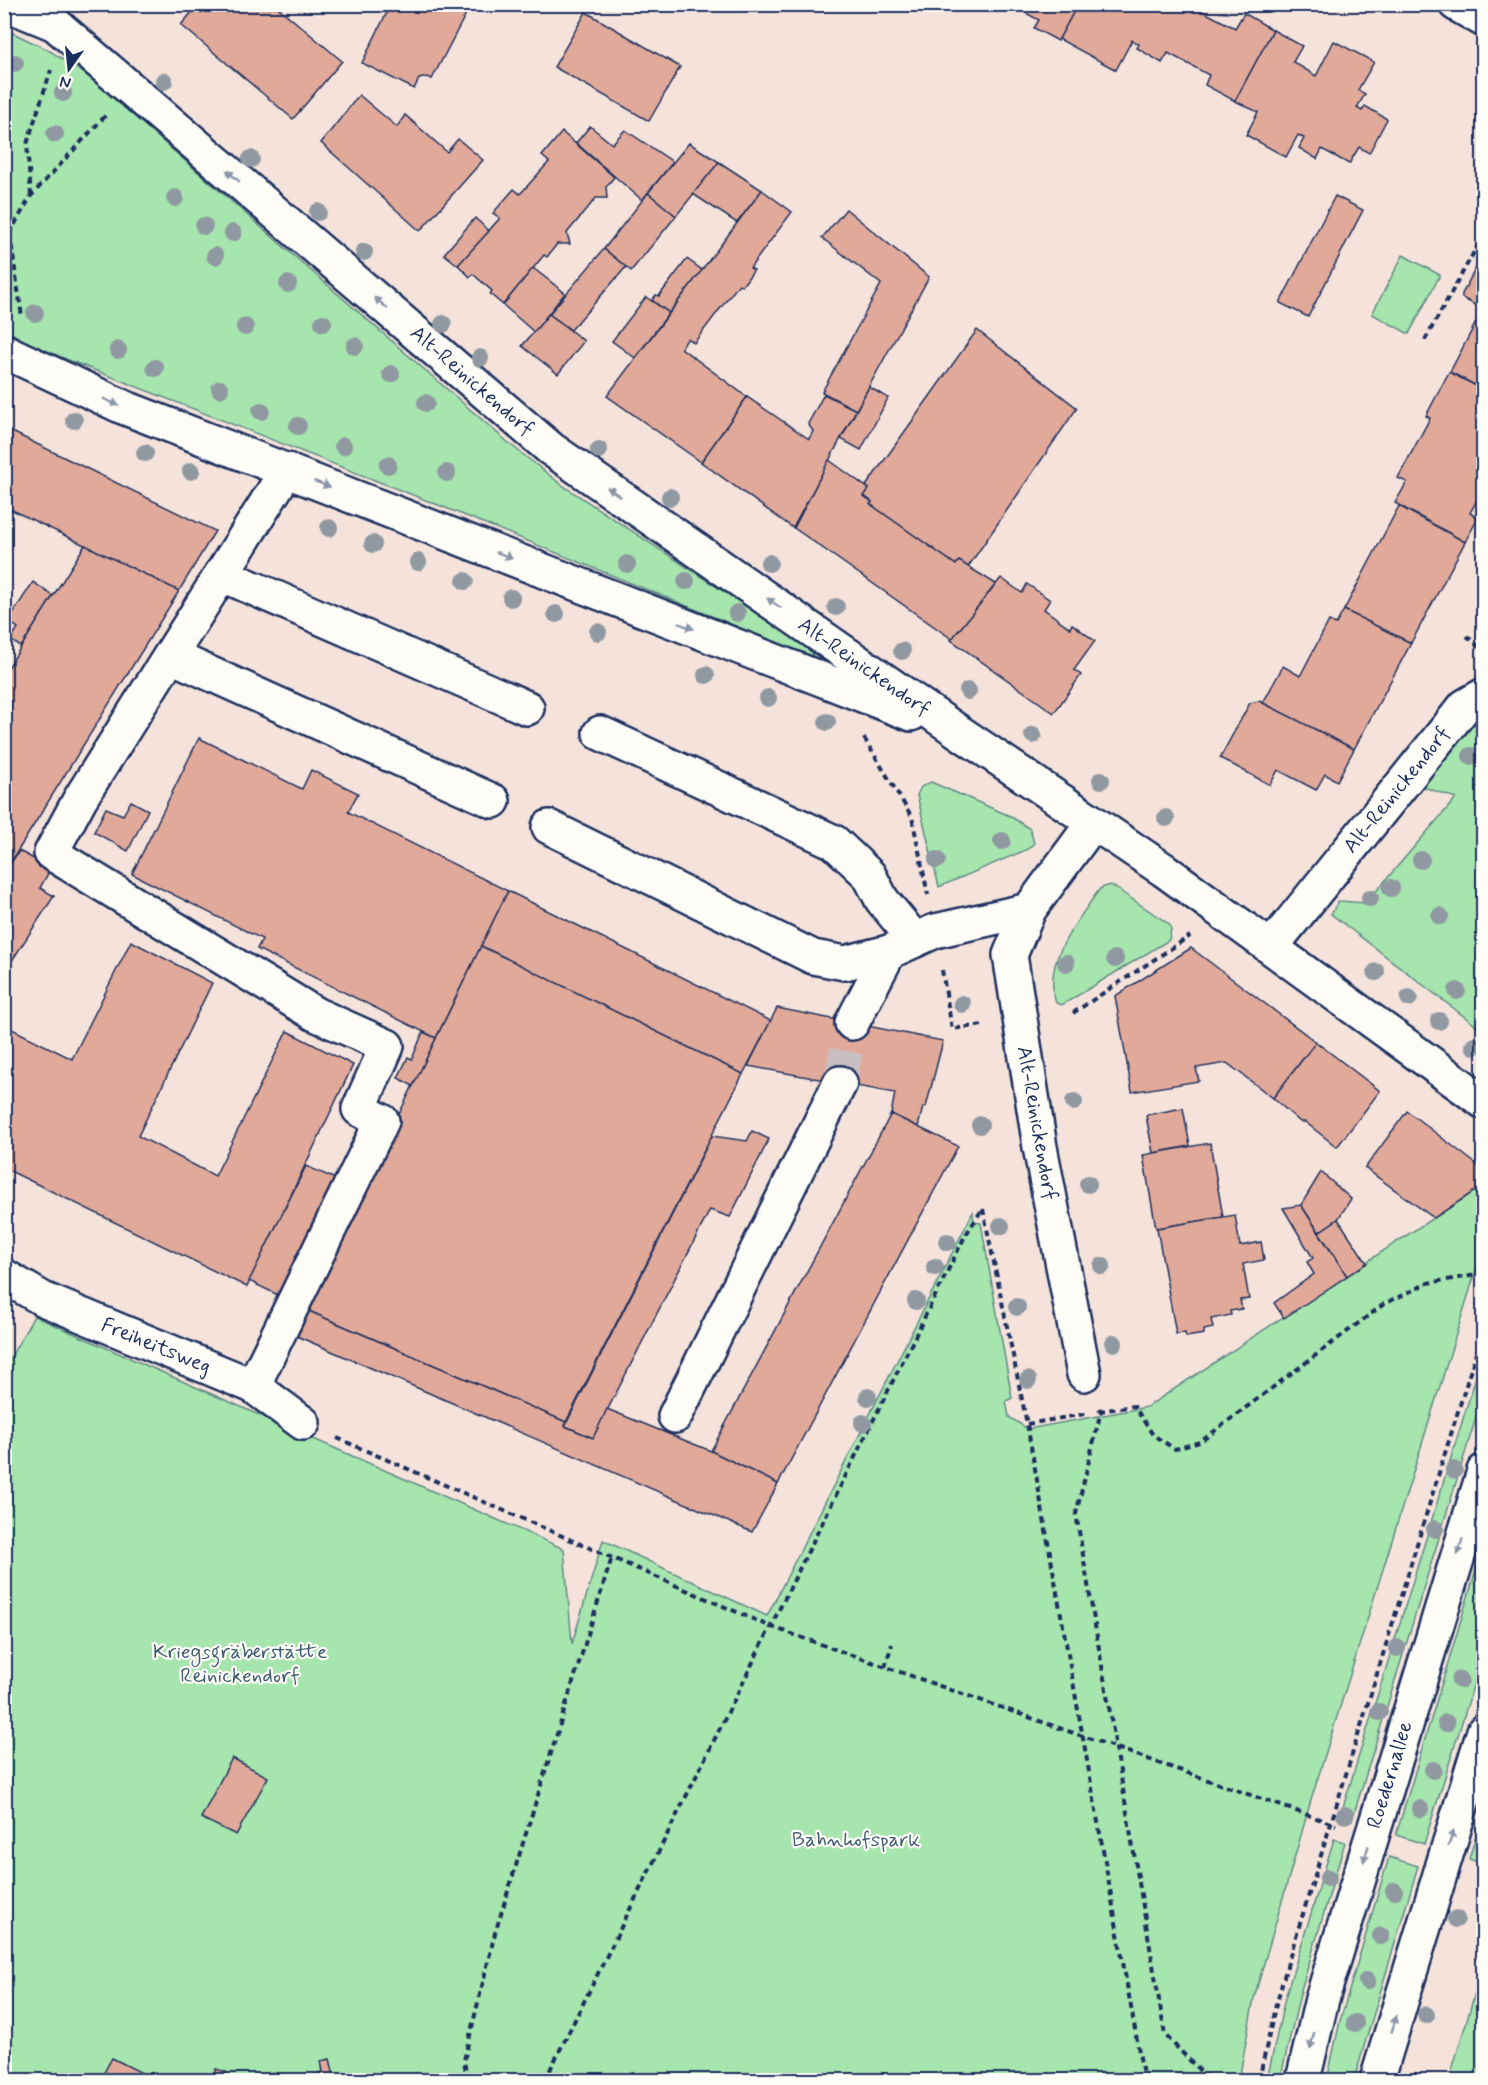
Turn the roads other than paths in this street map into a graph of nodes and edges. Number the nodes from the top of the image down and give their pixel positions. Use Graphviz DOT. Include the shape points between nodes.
graph roads {
  1 [pos="6,4"];
  2 [pos="1456,4"];
  3 [pos="1484,20"];
  4 [pos="17,358"];
  5 [pos="287,470"];
  6 [pos="221,574"];
  7 [pos="171,656"];
  8 [pos="1484,695"];
  9 [pos="527,708"];
  10 [pos="959,732"];
  11 [pos="600,733"];
  12 [pos="493,801"];
  13 [pos="1093,823"];
  14 [pos="549,827"];
  15 [pos="1029,910"];
  16 [pos="913,941"];
  17 [pos="1271,947"];
  18 [pos="852,1023"];
  19 [pos="840,1083"];
  20 [pos="1484,1102"];
  21 [pos="4,1276"];
  22 [pos="1084,1374"];
  23 [pos="253,1386"];
  24 [pos="675,1416"];
  25 [pos="303,1423"];
  26 [pos="1484,1471"];
  27 [pos="1484,1731"];
  28 [pos="1303,2080"];
  29 [pos="1377,2080"];
  10 -- 1 [label="street, Alt-Reinickendorf, one-way" via="551,449 69,35 55,24"];
  2 -- 3 [label="street"];
  4 -- 5 [label="street, Alt-Reinickendorf, one-way" via="123,407"];
  5 -- 6 [label="street"];
  5 -- 10 [label="street, Alt-Reinickendorf, one-way"];
  6 -- 7 [label="street"];
  6 -- 9 [label="street"];
  7 -- 12 [label="street"];
  7 -- 23 [label="street" via="80,799 51,854 315,1014 387,1046 359,1109 382,1121"];
  8 -- 17 [label="street, Alt-Reinickendorf" via="1465,706"];
  10 -- 13 [label="street, Alt-Reinickendorf"];
  11 -- 16 [label="street" via="834,842 869,875 882,900"];
  13 -- 15 [label="street, Alt-Reinickendorf"];
  13 -- 17 [label="street, Alt-Reinickendorf"];
  14 -- 16 [label="street" via="813,957 845,963"];
  15 -- 16 [label="street"];
  15 -- 22 [label="street, Alt-Reinickendorf" via="1010,955 1040,1147"];
  16 -- 18 [label="street"];
  17 -- 20 [label="street, Alt-Reinickendorf"];
  19 -- 24 [label="street"];
  21 -- 23 [label="street, Freiheitsweg" via="43,1299"];
  23 -- 25 [label="street, Freiheitsweg"];
  26 -- 28 [label="street, Roedernallee, one-way" via="1322,1999"];
  29 -- 27 [label="street, one-way"];
}
